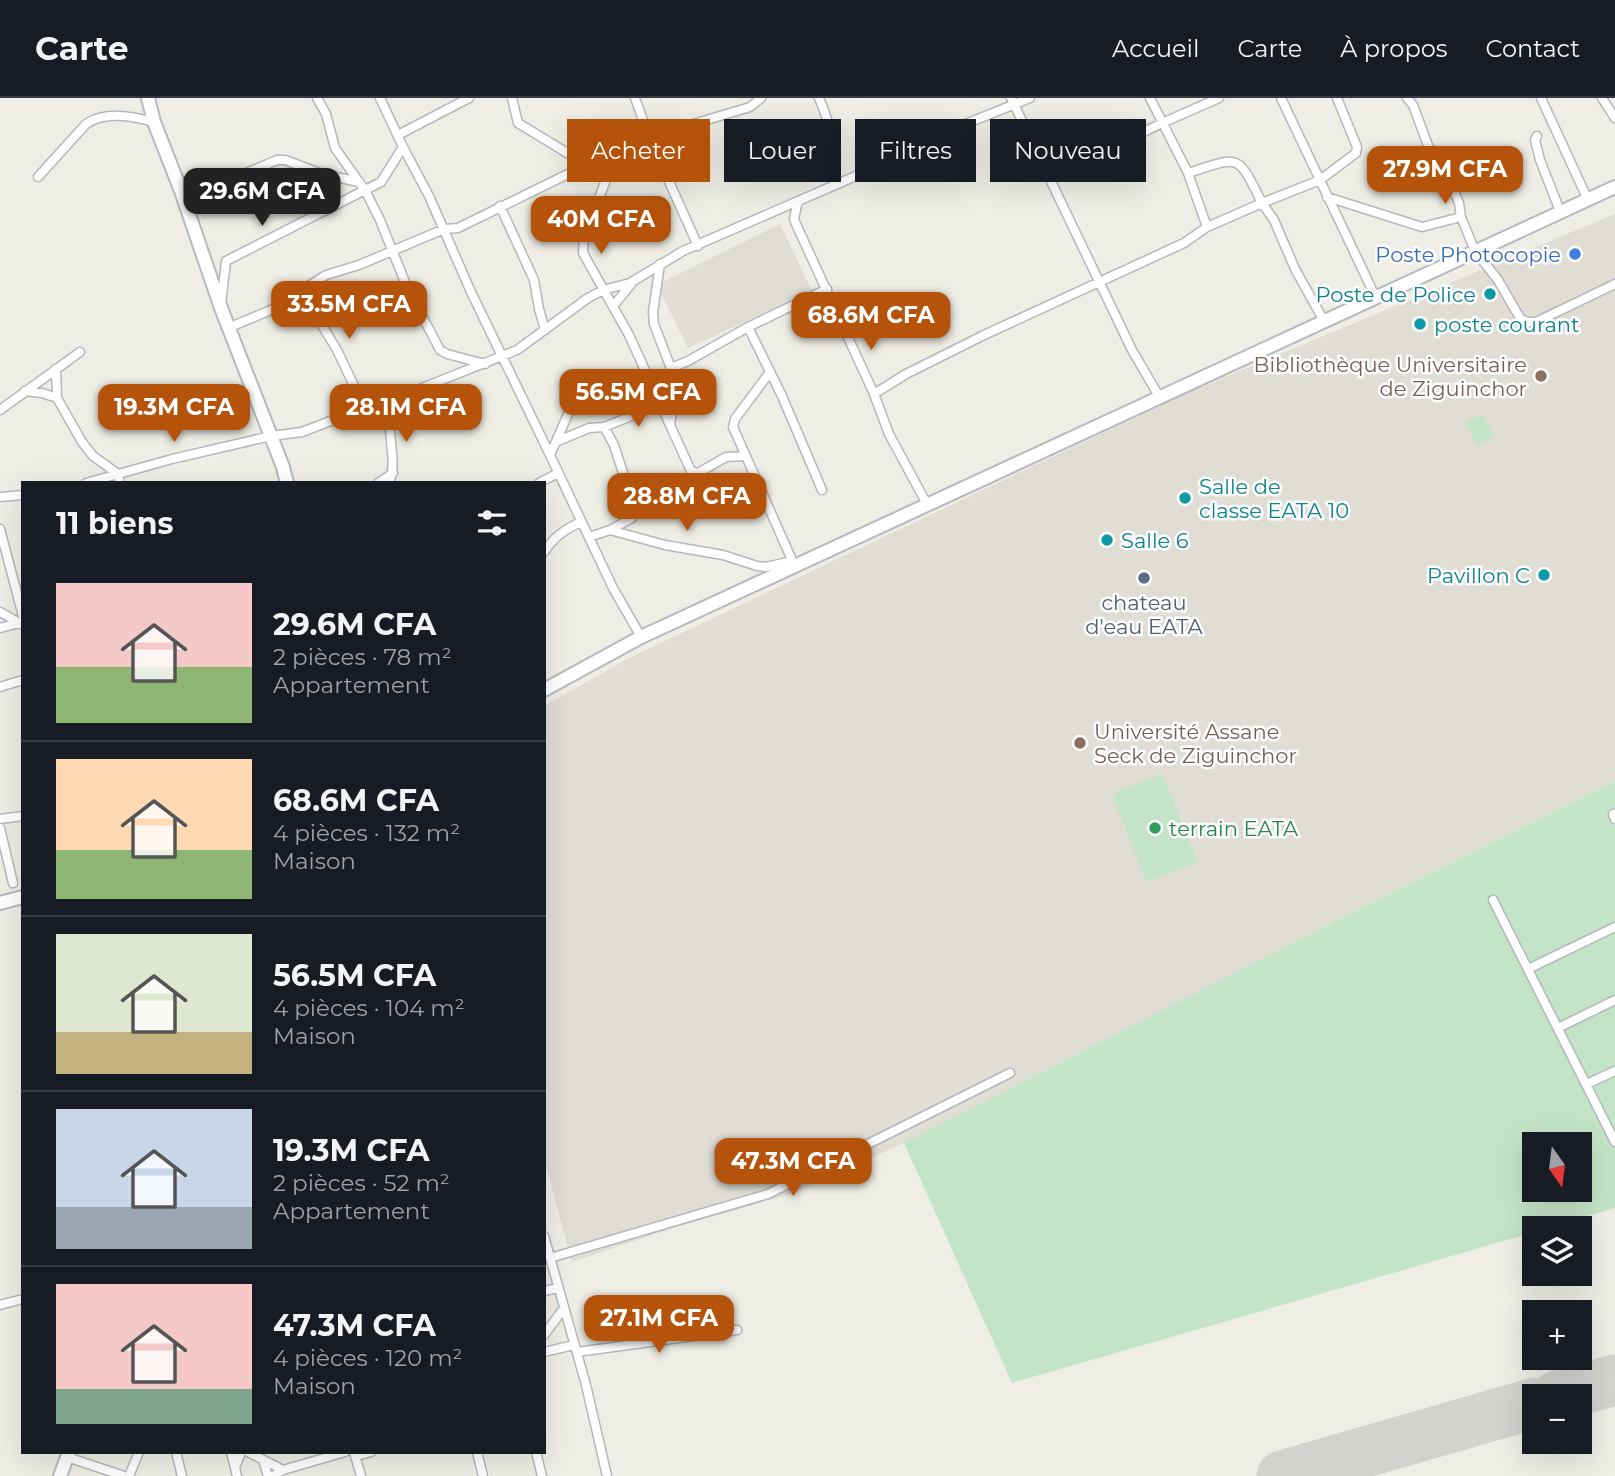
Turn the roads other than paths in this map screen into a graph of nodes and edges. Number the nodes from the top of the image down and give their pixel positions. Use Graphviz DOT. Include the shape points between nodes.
graph roads {
  1 [pos="149,98"];
  2 [pos="317,98"];
  3 [pos="380,98"];
  4 [pos="469,98"];
  5 [pos="512,98"];
  6 [pos="635,98"];
  7 [pos="761,98"];
  8 [pos="820,98"];
  9 [pos="1030,98"];
  10 [pos="1150,98"];
  11 [pos="1219,98"];
  12 [pos="1281,98"];
  13 [pos="1337,98"];
  14 [pos="1408,98"];
  15 [pos="1541,98"];
  16 [pos="1602,98"];
  17 [pos="1012,102"];
  18 [pos="1615,118"];
  19 [pos="643,119"];
  20 [pos="710,119"];
  21 [pos="1020,119"];
  22 [pos="154,122"];
  23 [pos="1162,123"];
  24 [pos="1146,131"];
  25 [pos="398,135"];
  26 [pos="1538,136"];
  27 [pos="403,147"];
  28 [pos="567,153"];
  29 [pos="1188,173"];
  30 [pos="567,174"];
  31 [pos="38,177"];
  32 [pos="1320,180"];
  33 [pos="359,182"];
  34 [pos="604,182"];
  35 [pos="669,182"];
  36 [pos="1052,182"];
  37 [pos="834,185"];
  38 [pos="1615,187"];
  39 [pos="365,190"];
  40 [pos="181,191"];
  41 [pos="1328,197"];
  42 [pos="1588,200"];
  43 [pos="798,201"];
  44 [pos="1262,203"];
  45 [pos="500,206"];
  46 [pos="1560,211"];
  47 [pos="1461,217"];
  48 [pos="1207,227"];
  49 [pos="444,229"];
  50 [pos="698,246"];
  51 [pos="392,250"];
  52 [pos="1475,251"];
  53 [pos="660,264"];
  54 [pos="634,281"];
  55 [pos="1100,283"];
  56 [pos="1615,284"];
  57 [pos="827,289"];
  58 [pos="603,290"];
  59 [pos="301,291"];
  60 [pos="1376,298"];
  61 [pos="614,305"];
  62 [pos="221,308"];
  63 [pos="1324,321"];
  64 [pos="748,327"];
  65 [pos="229,328"];
  66 [pos="545,330"];
  67 [pos="80,352"];
  68 [pos="502,357"];
  69 [pos="485,364"];
  70 [pos="671,368"];
  71 [pos="56,369"];
  72 [pos="770,372"];
  73 [pos="585,380"];
  74 [pos="25,391"];
  75 [pos="874,394"];
  76 [pos="397,396"];
  77 [pos="58,398"];
  78 [pos="1160,398"];
  79 [pos="659,400"];
  80 [pos="365,409"];
  81 [pos="0,410"];
  82 [pos="670,425"];
  83 [pos="604,427"];
  84 [pos="271,436"];
  85 [pos="558,441"];
  86 [pos="550,455"];
  87 [pos="746,456"];
  88 [pos="393,473"];
  89 [pos="558,473"];
  90 [pos="119,478"];
  91 [pos="99,481"];
  92 [pos="286,481"];
  93 [pos="381,481"];
  94 [pos="390,481"];
  95 [pos="543,481"];
  96 [pos="822,490"];
  97 [pos="21,495"];
  98 [pos="0,497"];
  99 [pos="928,506"];
  100 [pos="581,522"];
  101 [pos="0,529"];
  102 [pos="610,530"];
  103 [pos="589,537"];
  104 [pos="2,545"];
  105 [pos="546,550"];
  106 [pos="794,564"];
  107 [pos="0,612"];
  108 [pos="21,617"];
  109 [pos="21,621"];
  110 [pos="21,621"];
  111 [pos="0,628"];
  112 [pos="641,637"];
  113 [pos="21,681"];
  114 [pos="0,687"];
  115 [pos="546,689"];
  116 [pos="21,816"];
  117 [pos="0,819"];
  118 [pos="0,828"];
  119 [pos="13,884"];
  120 [pos="21,898"];
  121 [pos="1493,900"];
  122 [pos="0,904"];
  123 [pos="1615,927"];
  124 [pos="1528,969"];
  125 [pos="1615,1000"];
  126 [pos="1558,1028"];
  127 [pos="1615,1071"];
  128 [pos="1010,1073"];
  129 [pos="1587,1084"];
  130 [pos="1615,1142"];
  131 [pos="546,1244"];
  132 [pos="550,1258"];
  133 [pos="558,1288"];
  134 [pos="546,1291"];
  135 [pos="21,1300"];
  136 [pos="0,1305"];
  137 [pos="564,1308"];
  138 [pos="737,1330"];
  139 [pos="546,1332"];
  140 [pos="575,1348"];
  141 [pos="546,1351"];
  142 [pos="138,1454"];
  143 [pos="176,1454"];
  144 [pos="232,1454"];
  145 [pos="240,1454"];
  146 [pos="251,1454"];
  147 [pos="338,1454"];
  148 [pos="478,1454"];
  149 [pos="536,1454"];
  150 [pos="68,1455"];
  151 [pos="355,1455"];
  152 [pos="264,1463"];
  153 [pos="283,1471"];
  154 [pos="236,1472"];
  155 [pos="60,1476"];
  156 [pos="126,1476"];
  157 [pos="182,1476"];
  158 [pos="268,1476"];
  159 [pos="273,1476"];
  160 [pos="361,1476"];
  161 [pos="483,1476"];
  162 [pos="542,1476"];
  163 [pos="607,1476"];
  1 -- 22 [label="street"];
  2 -- 33 [label="street" via="335,148"];
  3 -- 25 [label="street"];
  4 -- 25 [label="street"];
  5 -- 28 [label="street" via="518,123"];
  6 -- 19 [label="street"];
  7 -- 20 [label="street" via="755,106"];
  8 -- 37 [label="street" via="832,133"];
  9 -- 17 [label="street"];
  10 -- 23 [label="street"];
  11 -- 23 [label="street"];
  12 -- 32 [label="street"];
  13 -- 32 [label="street" via="1356,153"];
  14 -- 47 [label="street" via="1430,151 1450,182"];
  15 -- 42 [label="street"];
  16 -- 18 [label="street"];
  17 -- 21 [label="street"];
  17 -- 37 [label="street"];
  22 -- 31 [label="street" via="95,118"];
  22 -- 40 [label="street"];
  23 -- 24 [label="street"];
  23 -- 29 [label="street"];
  25 -- 27 [label="street"];
  26 -- 46 [label="street" via="1540,160"];
  27 -- 39 [label="street" via="381,182"];
  27 -- 49 [label="street"];
  29 -- 44 [label="street" via="1225,161 1238,164"];
  29 -- 48 [label="street"];
  30 -- 45 [label="street"];
  32 -- 41 [label="street"];
  32 -- 44 [label="street"];
  33 -- 39 [label="street"];
  33 -- 40 [label="street" via="277,160 223,183"];
  34 -- 58 [label="street" via="582,246"];
  35 -- 50 [label="street"];
  36 -- 55 [label="street"];
  37 -- 43 [label="street"];
  38 -- 42 [label="street"];
  39 -- 51 [label="street"];
  39 -- 62 [label="street" via="226,261"];
  40 -- 62 [label="street"];
  41 -- 47 [label="street" via="1422,227"];
  41 -- 60 [label="street"];
  42 -- 46 [label="street"];
  43 -- 50 [label="street"];
  43 -- 57 [label="street" via="794,219"];
  44 -- 48 [label="street"];
  44 -- 63 [label="street"];
  45 -- 49 [label="street" via="458,228"];
  45 -- 66 [label="street" via="534,281"];
  46 -- 52 [label="street"];
  47 -- 52 [label="street"];
  48 -- 55 [label="street" via="1184,243"];
  49 -- 51 [label="street"];
  49 -- 68 [label="street"];
  50 -- 53 [label="street"];
  51 -- 59 [label="street" via="326,275"];
  51 -- 69 [label="street" via="440,350"];
  52 -- 56 [label="street" via="1527,322 1536,322"];
  52 -- 60 [label="street"];
  53 -- 54 [label="street"];
  53 -- 70 [label="street" via="654,324"];
  54 -- 58 [label="street"];
  54 -- 61 [label="street"];
  55 -- 75 [label="street" via="984,335"];
  55 -- 78 [label="street"];
  57 -- 64 [label="street"];
  57 -- 75 [label="street"];
  58 -- 61 [label="street"];
  58 -- 66 [label="street"];
  59 -- 65 [label="street"];
  59 -- 80 [label="street" via="337,350"];
  60 -- 63 [label="street"];
  61 -- 79 [label="street"];
  62 -- 65 [label="street"];
  63 -- 78 [label="street"];
  64 -- 70 [label="street"];
  64 -- 72 [label="street"];
  65 -- 84 [label="street"];
  66 -- 68 [label="street"];
  67 -- 71 [label="street"];
  68 -- 69 [label="street"];
  68 -- 86 [label="street"];
  69 -- 76 [label="street"];
  70 -- 82 [label="street" via="676,394"];
  71 -- 74 [label="street"];
  71 -- 77 [label="street"];
  72 -- 87 [label="street" via="732,423"];
  72 -- 96 [label="street"];
  73 -- 85 [label="street" via="576,396 579,407 569,412"];
  74 -- 77 [label="street"];
  74 -- 81 [label="street"];
  75 -- 99 [label="street" via="889,434"];
  76 -- 80 [label="street"];
  76 -- 88 [label="street" via="390,424"];
  77 -- 90 [label="street" via="86,450"];
  78 -- 99 [label="street"];
  79 -- 82 [label="street"];
  79 -- 83 [label="street"];
  80 -- 84 [label="street" via="302,432"];
  82 -- 87 [label="street" via="691,471 698,472 726,457"];
  83 -- 85 [label="street"];
  83 -- 102 [label="street" via="636,505 632,518"];
  84 -- 90 [label="street"];
  84 -- 92 [label="street"];
  85 -- 86 [label="street"];
  86 -- 89 [label="street"];
  87 -- 106 [label="street"];
  88 -- 93 [label="street"];
  88 -- 94 [label="street"];
  89 -- 95 [label="street"];
  89 -- 100 [label="street"];
  90 -- 91 [label="street"];
  97 -- 98 [label="street"];
  99 -- 106 [label="street"];
  100 -- 103 [label="street"];
  100 -- 105 [label="street" via="559,534"];
  101 -- 104 [label="street"];
  102 -- 103 [label="street"];
  102 -- 106 [label="street" via="757,566"];
  103 -- 112 [label="street"];
  104 -- 108 [label="street"];
  106 -- 112 [label="street"];
  107 -- 109 [label="street"];
  110 -- 111 [label="street"];
  112 -- 115 [label="street"];
  113 -- 114 [label="street"];
  116 -- 117 [label="street"];
  118 -- 119 [label="street"];
  120 -- 122 [label="street"];
  121 -- 124 [label="street"];
  123 -- 124 [label="street"];
  124 -- 126 [label="street"];
  125 -- 126 [label="street"];
  126 -- 129 [label="street"];
  127 -- 129 [label="street"];
  128 -- 132 [label="street" via="768,1194"];
  129 -- 130 [label="street"];
  131 -- 132 [label="street"];
  132 -- 133 [label="street"];
  133 -- 134 [label="street"];
  133 -- 137 [label="street"];
  135 -- 136 [label="street"];
  137 -- 139 [label="street"];
  137 -- 140 [label="street"];
  138 -- 140 [label="street"];
  140 -- 141 [label="street"];
  140 -- 163 [label="street"];
  142 -- 156 [label="street"];
  143 -- 157 [label="street"];
  144 -- 154 [label="street"];
  145 -- 154 [label="street"];
  146 -- 152 [label="street"];
  147 -- 153 [label="street"];
  148 -- 161 [label="street"];
  149 -- 162 [label="street"];
  150 -- 155 [label="street"];
  150 -- 156 [label="street"];
  151 -- 160 [label="street"];
  152 -- 153 [label="street"];
  152 -- 158 [label="street"];
  153 -- 159 [label="street"];
}
